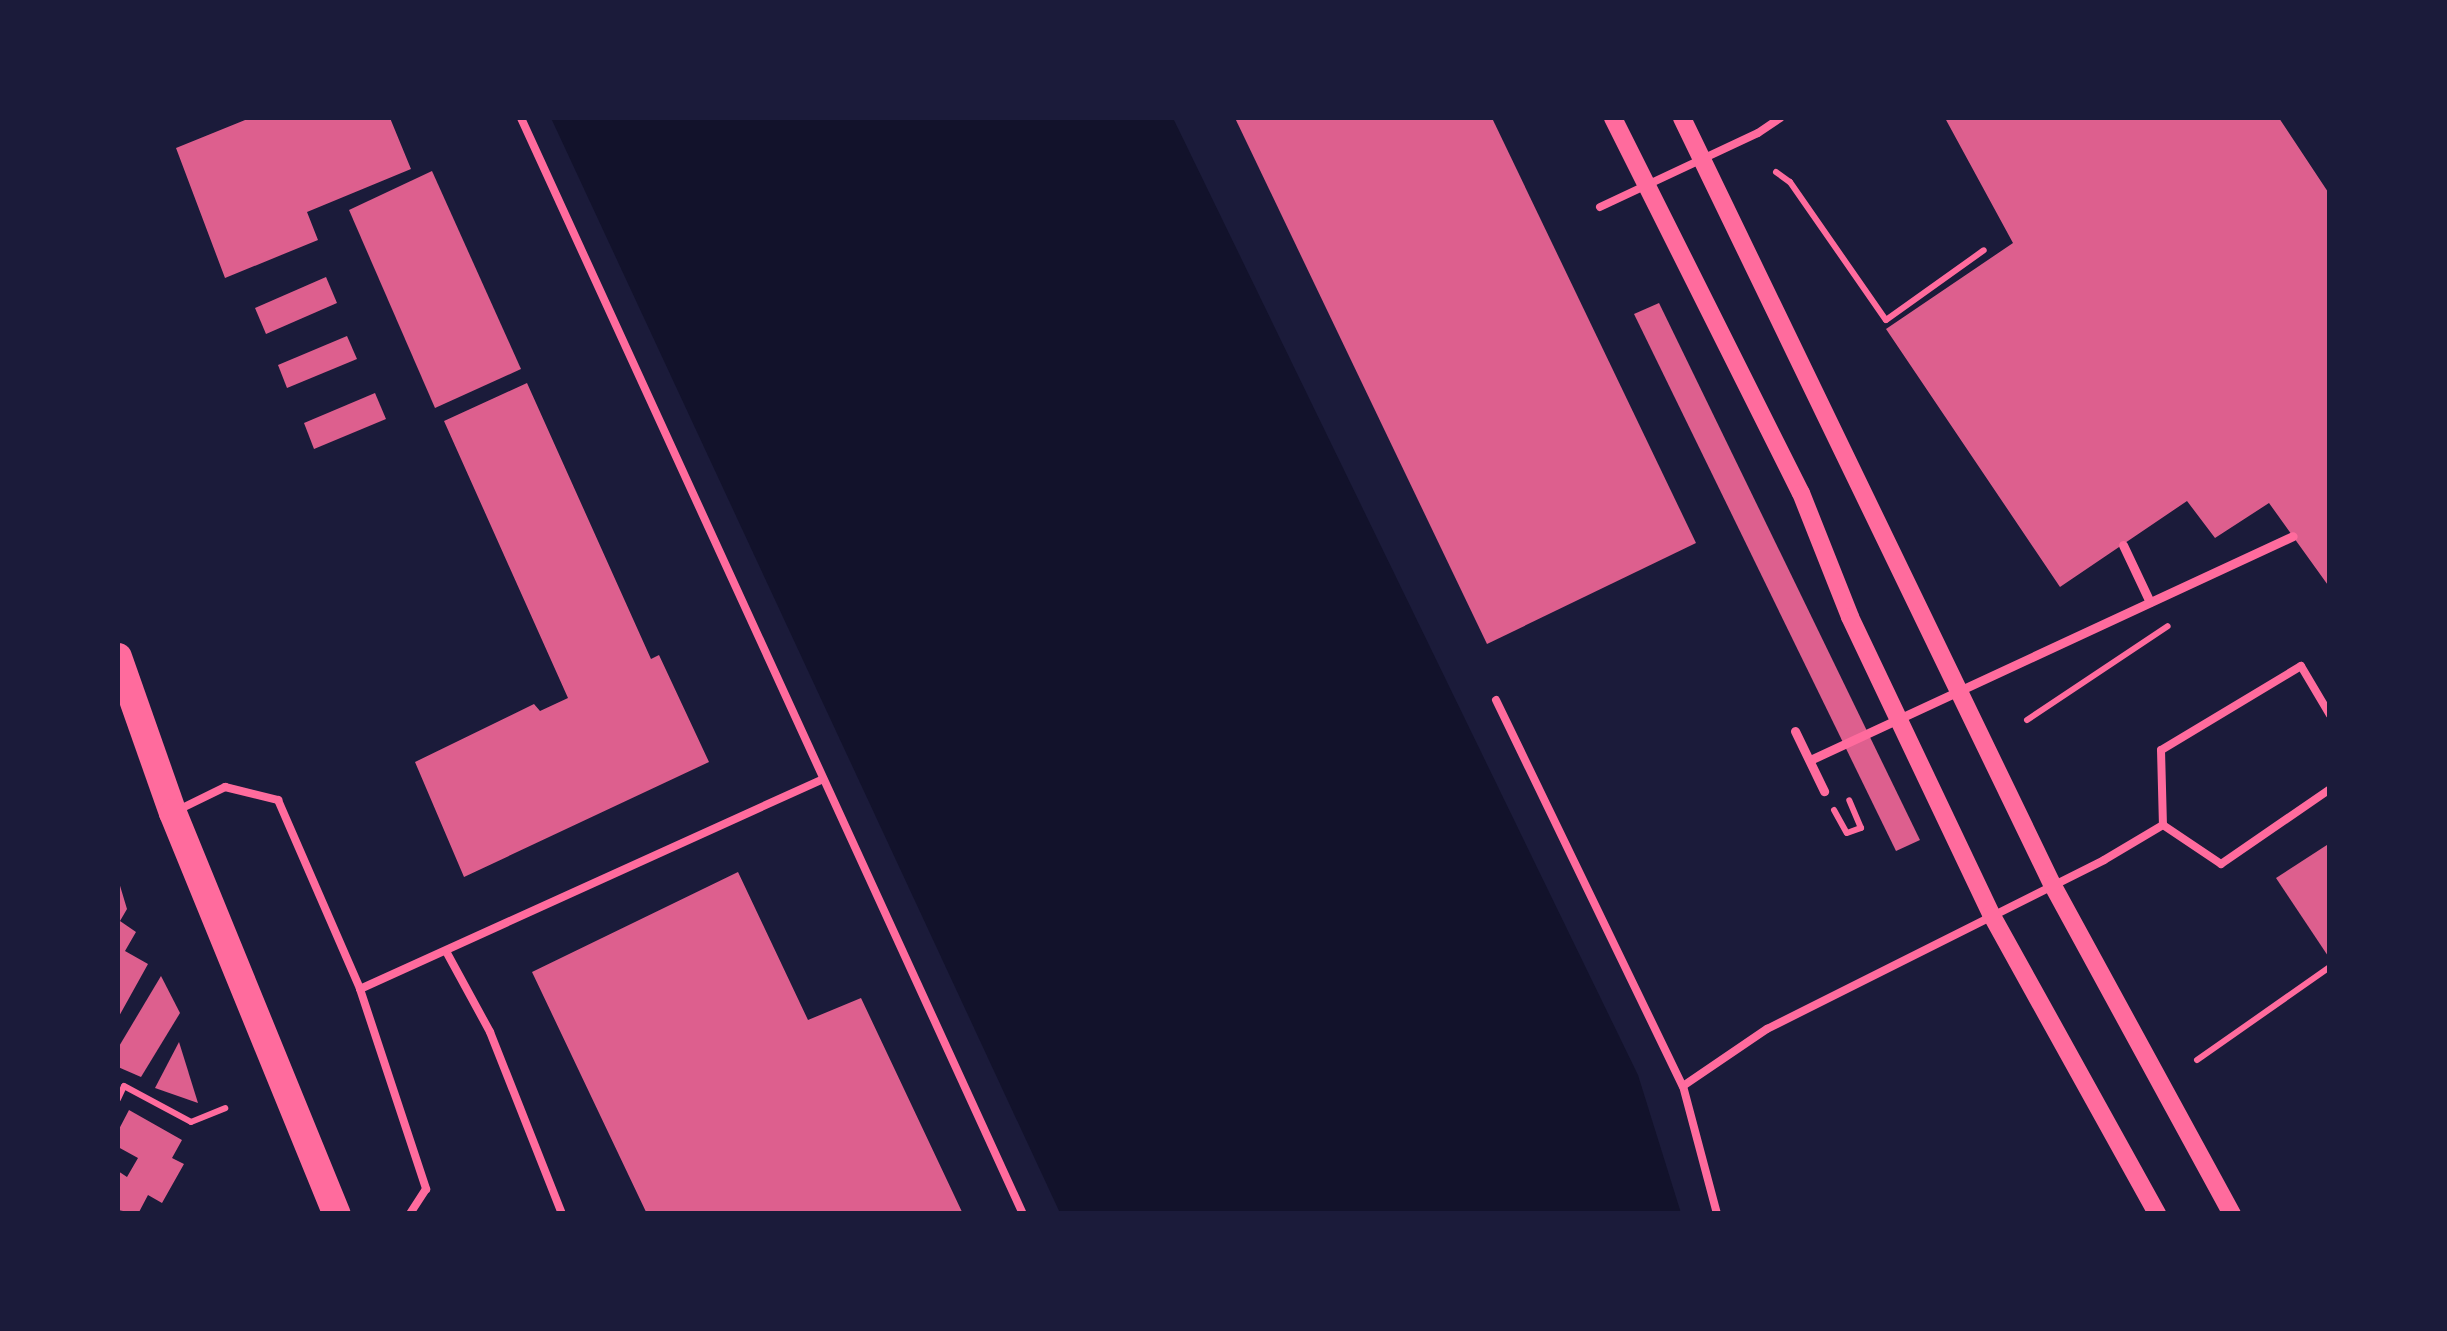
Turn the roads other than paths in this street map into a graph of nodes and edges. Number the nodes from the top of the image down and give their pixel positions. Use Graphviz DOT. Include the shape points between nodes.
graph roads {
  1 [pos="522,118"];
  2 [pos="1613,118"];
  3 [pos="1682,118"];
  4 [pos="1780,118"];
  5 [pos="1702,160"];
  6 [pos="1647,186"];
  7 [pos="1600,206"];
  8 [pos="2293,536"];
  9 [pos="2123,545"];
  10 [pos="2150,602"];
  11 [pos="118,658"];
  12 [pos="1496,700"];
  13 [pos="2330,715"];
  14 [pos="1795,731"];
  15 [pos="1810,760"];
  16 [pos="821,780"];
  17 [pos="2330,789"];
  18 [pos="1824,791"];
  19 [pos="174,812"];
  20 [pos="2163,825"];
  21 [pos="2052,884"];
  22 [pos="1992,914"];
  23 [pos="447,953"];
  24 [pos="360,989"];
  25 [pos="1683,1086"];
  26 [pos="337,1214"];
  27 [pos="410,1214"];
  28 [pos="562,1214"];
  29 [pos="1023,1214"];
  30 [pos="1717,1214"];
  31 [pos="2157,1214"];
  32 [pos="2232,1214"];
  1 -- 16 [label="lane"];
  2 -- 6 [label="street"];
  3 -- 5 [label="street"];
  4 -- 5 [label="lane"];
  5 -- 6 [label="lane"];
  5 -- 21 [label="street"];
  6 -- 7 [label="lane"];
  6 -- 22 [label="street" via="1801,493 1850,617"];
  8 -- 10 [label="street"];
  9 -- 10 [label="street"];
  10 -- 15 [label="street"];
  11 -- 19 [label="highway"];
  12 -- 25 [label="lane"];
  13 -- 20 [label="lane" via="2301,666 2161,750"];
  14 -- 15 [label="street"];
  15 -- 18 [label="street"];
  16 -- 23 [label="lane"];
  16 -- 29 [label="lane"];
  17 -- 20 [label="lane" via="2220,864"];
  19 -- 24 [label="lane" via="225,787 278,800"];
  19 -- 26 [label="highway"];
  20 -- 21 [label="lane"];
  21 -- 22 [label="lane"];
  21 -- 32 [label="street"];
  22 -- 25 [label="lane" via="1767,1030"];
  22 -- 31 [label="street"];
  23 -- 24 [label="lane"];
  23 -- 28 [label="lane" via="490,1032"];
  24 -- 27 [label="lane" via="426,1189"];
  25 -- 30 [label="lane"];
}
